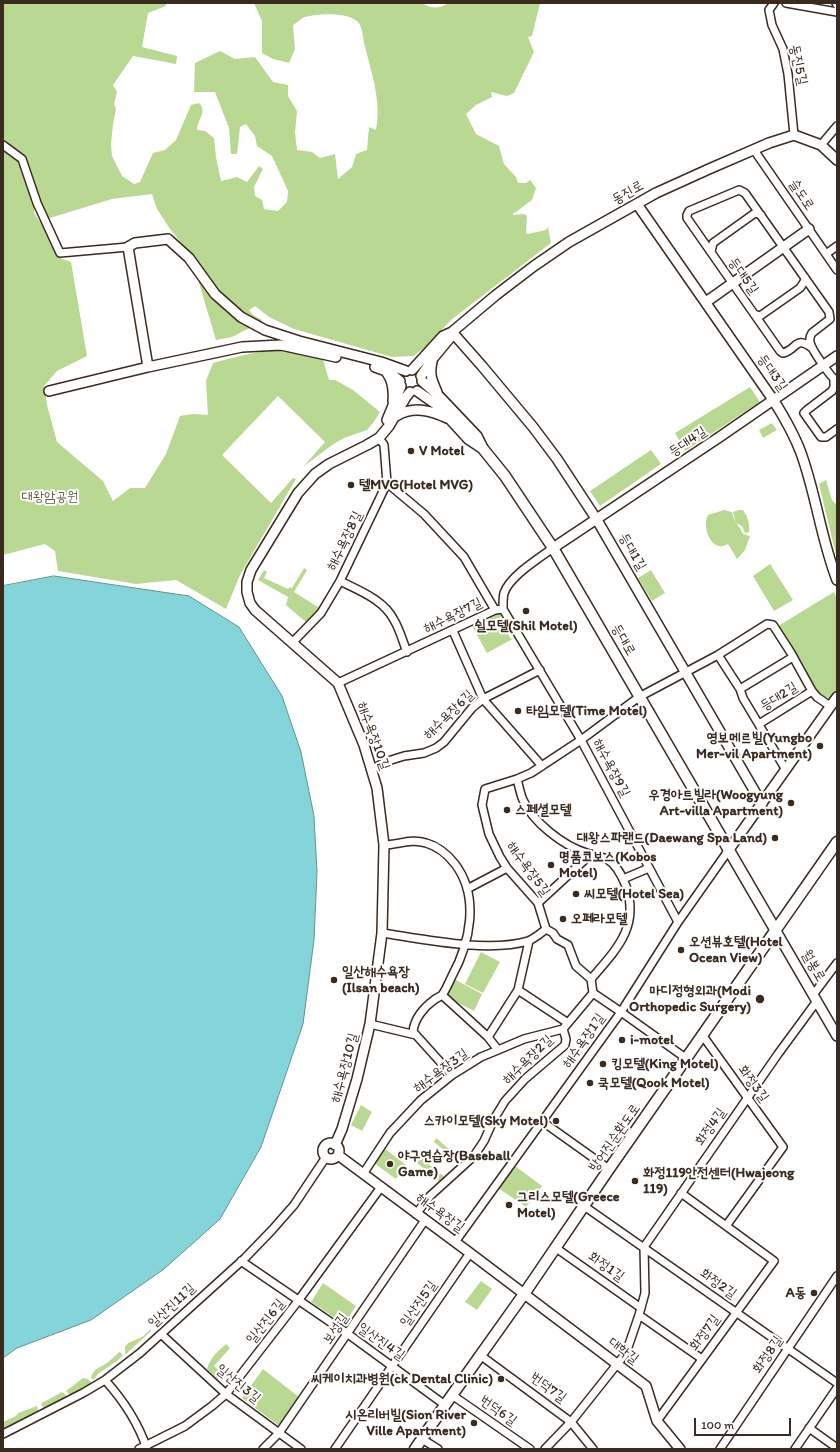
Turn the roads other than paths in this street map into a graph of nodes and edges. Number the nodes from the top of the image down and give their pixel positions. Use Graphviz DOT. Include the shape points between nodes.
graph roads {
  1 [pos="774,3"];
  2 [pos="786,3"];
  3 [pos="837,12"];
  4 [pos="837,126"];
  5 [pos="794,135"];
  6 [pos="3,145"];
  7 [pos="821,145"];
  8 [pos="754,150"];
  9 [pos="837,160"];
  10 [pos="637,204"];
  11 [pos="761,215"];
  12 [pos="809,229"];
  13 [pos="837,246"];
  14 [pos="128,247"];
  15 [pos="782,247"];
  16 [pos="711,252"];
  17 [pos="826,254"];
  18 [pos="837,270"];
  19 [pos="805,278"];
  20 [pos="733,283"];
  21 [pos="706,302"];
  22 [pos="754,314"];
  23 [pos="454,332"];
  24 [pos="812,348"];
  25 [pos="837,356"];
  26 [pos="434,357"];
  27 [pos="823,366"];
  28 [pos="148,368"];
  29 [pos="383,369"];
  30 [pos="409,371"];
  31 [pos="422,378"];
  32 [pos="836,381"];
  33 [pos="400,384"];
  34 [pos="49,392"];
  35 [pos="414,392"];
  36 [pos="438,395"];
  37 [pos="774,401"];
  38 [pos="394,412"];
  39 [pos="452,420"];
  40 [pos="837,429"];
  41 [pos="381,435"];
  42 [pos="484,450"];
  43 [pos="387,483"];
  44 [pos="596,520"];
  45 [pos="553,548"];
  46 [pos="837,580"];
  47 [pos="340,582"];
  48 [pos="503,609"];
  49 [pos="495,610"];
  50 [pos="453,631"];
  51 [pos="292,643"];
  52 [pos="407,652"];
  53 [pos="718,655"];
  54 [pos="793,656"];
  55 [pos="540,670"];
  56 [pos="685,672"];
  57 [pos="338,683"];
  58 [pos="740,689"];
  59 [pos="812,692"];
  60 [pos="639,697"];
  61 [pos="837,697"];
  62 [pos="483,699"];
  63 [pos="830,706"];
  64 [pos="759,724"];
  65 [pos="581,740"];
  66 [pos="542,766"];
  67 [pos="372,769"];
  68 [pos="786,770"];
  69 [pos="517,779"];
  70 [pos="762,804"];
  71 [pos="837,842"];
  72 [pos="384,845"];
  73 [pos="728,851"];
  74 [pos="590,854"];
  75 [pos="507,868"];
  76 [pos="649,868"];
  77 [pos="623,878"];
  78 [pos="466,889"];
  79 [pos="538,903"];
  80 [pos="678,922"];
  81 [pos="546,929"];
  82 [pos="776,931"];
  83 [pos="382,933"];
  84 [pos="529,941"];
  85 [pos="466,944"];
  86 [pos="837,963"];
  87 [pos="591,979"];
  88 [pos="518,990"];
  89 [pos="593,993"];
  90 [pos="442,995"];
  91 [pos="815,998"];
  92 [pos="621,1012"];
  93 [pos="370,1024"];
  94 [pos="566,1026"];
  95 [pos="416,1035"];
  96 [pos="703,1036"];
  97 [pos="837,1036"];
  98 [pos="488,1037"];
  99 [pos="498,1050"];
  100 [pos="687,1059"];
  101 [pos="452,1075"];
  102 [pos="748,1098"];
  103 [pos="543,1122"];
  104 [pos="335,1145"];
  105 [pos="338,1155"];
  106 [pos="326,1157"];
  107 [pos="609,1169"];
  108 [pos="363,1174"];
  109 [pos="381,1187"];
  110 [pos="681,1193"];
  111 [pos="584,1206"];
  112 [pos="416,1214"];
  113 [pos="425,1220"];
  114 [pos="726,1226"];
  115 [pos="455,1242"];
  116 [pos="556,1248"];
  117 [pos="644,1249"];
  118 [pos="470,1253"];
  119 [pos="241,1261"];
  120 [pos="837,1276"];
  121 [pos="524,1294"];
  122 [pos="298,1301"];
  123 [pos="640,1312"];
  124 [pos="736,1312"];
  125 [pos="161,1334"];
  126 [pos="348,1334"];
  127 [pos="788,1349"];
  128 [pos="480,1355"];
  129 [pos="702,1359"];
  130 [pos="617,1364"];
  131 [pos="392,1366"];
  132 [pos="105,1380"];
  133 [pos="837,1383"];
  134 [pos="837,1388"];
  135 [pos="226,1394"];
  136 [pos="452,1395"];
  137 [pos="445,1405"];
  138 [pos="658,1421"];
  139 [pos="571,1422"];
  140 [pos="809,1428"];
  141 [pos="279,1433"];
  142 [pos="3,1434"];
  143 [pos="422,1438"];
  144 [pos="147,1447"];
  145 [pos="837,1448"];
  146 [pos="139,1449"];
  147 [pos="263,1449"];
  148 [pos="301,1449"];
  149 [pos="335,1449"];
  150 [pos="415,1449"];
  151 [pos="438,1449"];
  152 [pos="530,1449"];
  153 [pos="545,1449"];
  154 [pos="593,1449"];
  155 [pos="680,1449"];
  156 [pos="720,1449"];
  157 [pos="795,1449"];
  1 -- 5 [label="street, 동진5길" via="769,10 772,26 783,49 788,74"];
  2 -- 3 [label="street"];
  4 -- 7 [label="street"];
  5 -- 7 [label="street"];
  5 -- 8 [label="street, 동진로"];
  6 -- 14 [label="street" via="22,159 37,203 60,253"];
  7 -- 9 [label="street"];
  8 -- 10 [label="street, 동진로" via="656,193"];
  8 -- 12 [label="street, 슬도로"];
  10 -- 21 [label="street, 등대3길"];
  10 -- 23 [label="street, 동진로" via="569,242 534,266"];
  11 -- 15 [label="street, 등대5길"];
  11 -- 16 [label="street, 등대5길" via="755,213 713,243"];
  11 -- 16 [label="street, 등대5길" via="745,193 739,190 689,211 688,218"];
  12 -- 15 [label="street"];
  12 -- 17 [label="street, 슬도로"];
  13 -- 17 [label="street"];
  14 -- 28 [label="street"];
  14 -- 30 [label="street" via="135,243 168,239 188,258 215,294 241,317 265,330"];
  15 -- 19 [label="street, 등대5길"];
  15 -- 20 [label="street"];
  16 -- 20 [label="street, 등대5길"];
  17 -- 18 [label="street, 슬도로"];
  19 -- 22 [label="street, 등대5길" via="800,288 760,316"];
  19 -- 24 [label="street, 등대5길" via="830,314 830,319 810,335"];
  20 -- 21 [label="street"];
  20 -- 22 [label="street, 등대5길"];
  21 -- 37 [label="street, 등대3길"];
  22 -- 24 [label="street, 등대5길" via="783,353 802,342"];
  23 -- 26 [label="street"];
  23 -- 30 [label="street" via="444,336"];
  23 -- 44 [label="street, 등대1길" via="533,427"];
  24 -- 27 [label="street"];
  25 -- 27 [label="street, 등대4길"];
  26 -- 31 [label="street"];
  26 -- 36 [label="street" via="430,373"];
  27 -- 32 [label="street"];
  27 -- 37 [label="street, 등대4길"];
  28 -- 29 [label="street" via="242,347 281,345"];
  28 -- 34 [label="street"];
  29 -- 33 [label="street" via="392,374"];
  29 -- 38 [label="street" via="392,382"];
  30 -- 31 [label="street" via="417,372"];
  30 -- 33 [label="street" via="402,375"];
  31 -- 35 [label="street" via="421,387"];
  31 -- 36 [label="street"];
  32 -- 40 [label="street" via="832,391 804,413 821,437 826,437"];
  33 -- 35 [label="street" via="406,391"];
  33 -- 38 [label="street"];
  35 -- 38 [label="street" via="406,397"];
  35 -- 39 [label="street" via="437,404"];
  36 -- 42 [label="street" via="477,436"];
  37 -- 44 [label="street, 등대4길"];
  37 -- 46 [label="street, 등대3길" via="801,453"];
  38 -- 39 [label="street" via="424,410"];
  38 -- 41 [label="street" via="390,426"];
  39 -- 42 [label="street" via="468,439"];
  41 -- 43 [label="street, 해수욕장8길"];
  41 -- 51 [label="street, 해수욕장10길" via="315,474 298,493 251,570 247,582 250,603"];
  42 -- 45 [label="main road, 등대로" via="505,476"];
  43 -- 47 [label="street, 해수욕장8길"];
  43 -- 49 [label="street" via="424,514 464,557"];
  44 -- 45 [label="street, 등대4길"];
  44 -- 56 [label="street, 등대1길"];
  45 -- 48 [label="street, 해수욕장7길" via="526,567 510,583 504,593"];
  45 -- 60 [label="main road, 등대로"];
  47 -- 51 [label="street, 해수욕장8길" via="321,613"];
  47 -- 52 [label="street" via="370,596 383,606 394,619"];
  48 -- 49 [label="street, 해수욕장7길"];
  48 -- 55 [label="street, 해수욕장9길"];
  49 -- 50 [label="street, 해수욕장7길"];
  50 -- 52 [label="street, 해수욕장7길"];
  50 -- 62 [label="street"];
  51 -- 57 [label="street, 해수욕장10길"];
  52 -- 57 [label="street, 해수욕장7길"];
  53 -- 54 [label="street, 등대2길" via="767,624 772,624"];
  53 -- 56 [label="street, 등대2길"];
  53 -- 58 [label="street, 등대2길"];
  54 -- 58 [label="street, 등대2길"];
  54 -- 59 [label="street, 등대2길"];
  55 -- 62 [label="street, 해수욕장6길"];
  55 -- 65 [label="street, 해수욕장9길"];
  56 -- 60 [label="street, 등대2길"];
  56 -- 70 [label="street, 등대1길"];
  57 -- 67 [label="street, 해수욕장10길"];
  58 -- 64 [label="street, 등대2길"];
  59 -- 63 [label="street, 등대2길"];
  59 -- 64 [label="street, 등대2길"];
  60 -- 65 [label="street, 해수욕장5길"];
  60 -- 73 [label="main road, 등대로"];
  61 -- 63 [label="street"];
  62 -- 66 [label="street"];
  62 -- 67 [label="street, 해수욕장6길" via="436,748 388,761"];
  63 -- 68 [label="street"];
  64 -- 68 [label="street, 등대2길"];
  65 -- 66 [label="street, 해수욕장5길"];
  65 -- 76 [label="street, 해수욕장9길"];
  66 -- 69 [label="street, 해수욕장5길"];
  67 -- 72 [label="street, 해수욕장10길"];
  68 -- 70 [label="street"];
  69 -- 74 [label="street" via="523,799 537,820 560,840"];
  69 -- 75 [label="street, 해수욕장5길" via="485,789 482,805 488,834"];
  70 -- 73 [label="street"];
  71 -- 82 [label="main road, 방어진순환도로"];
  72 -- 78 [label="street" via="414,841 438,848 450,857"];
  72 -- 83 [label="street, 해수욕장10길"];
  73 -- 80 [label="street, 해수욕장1길"];
  73 -- 82 [label="main road, 등대로"];
  74 -- 77 [label="street" via="608,860"];
  74 -- 79 [label="street"];
  75 -- 78 [label="street"];
  75 -- 79 [label="street, 해수욕장5길"];
  76 -- 77 [label="street"];
  76 -- 80 [label="street, 해수욕장9길"];
  77 -- 87 [label="street" via="630,899 630,917 626,930 622,942"];
  78 -- 85 [label="street" via="470,900 470,913"];
  79 -- 81 [label="street, 해수욕장5길"];
  80 -- 92 [label="street, 해수욕장1길"];
  81 -- 84 [label="street"];
  81 -- 87 [label="street" via="568,945 576,966"];
  82 -- 91 [label="street, 월봉로"];
  82 -- 96 [label="main road, 방어진순환도로"];
  83 -- 85 [label="street"];
  83 -- 93 [label="street, 해수욕장10길"];
  84 -- 85 [label="street" via="505,945"];
  84 -- 88 [label="street"];
  85 -- 90 [label="street"];
  86 -- 91 [label="street, 화정4길"];
  87 -- 89 [label="street"];
  88 -- 94 [label="street"];
  88 -- 98 [label="street"];
  89 -- 92 [label="street"];
  89 -- 94 [label="street"];
  90 -- 95 [label="street" via="417,1019 413,1027"];
  90 -- 98 [label="street"];
  91 -- 97 [label="street, 월봉로"];
  91 -- 102 [label="street, 화정4길"];
  92 -- 100 [label="street"];
  92 -- 103 [label="street, 해수욕장1길"];
  93 -- 95 [label="street"];
  93 -- 104 [label="street, 해수욕장10길" via="355,1086"];
  94 -- 99 [label="street, 해수욕장3길"];
  94 -- 112 [label="street, 해수욕장2길" via="564,1045 525,1079 505,1101 474,1156 430,1196"];
  95 -- 101 [label="street"];
  96 -- 100 [label="main road, 방어진순환도로"];
  96 -- 102 [label="street, 화정3길"];
  98 -- 99 [label="street"];
  99 -- 101 [label="street, 해수욕장3길"];
  100 -- 107 [label="main road, 방어진순환도로"];
  101 -- 108 [label="street, 해수욕장3길" via="421,1100 390,1132"];
  102 -- 110 [label="street, 화정4길"];
  102 -- 114 [label="street, 화정3길" via="783,1147"];
  103 -- 107 [label="street"];
  103 -- 115 [label="street, 해수욕장1길"];
  104 -- 105 [label="street" via="339,1151"];
  104 -- 106 [label="street" via="330,1143 324,1148 323,1153"];
  105 -- 106 [label="street" via="334,1159"];
  105 -- 108 [label="street, 해수욕장길"];
  106 -- 119 [label="street, 일산진11길" via="286,1215"];
  107 -- 111 [label="main road, 방어진순환도로"];
  108 -- 109 [label="street, 해수욕장길"];
  109 -- 112 [label="street, 해수욕장길"];
  109 -- 122 [label="street, 일산진6길"];
  110 -- 114 [label="street"];
  110 -- 117 [label="street, 화정4길"];
  111 -- 116 [label="main road, 방어진순환도로"];
  111 -- 117 [label="street, 화정2길"];
  112 -- 113 [label="street, 해수욕장길"];
  113 -- 115 [label="street, 해수욕장길"];
  113 -- 126 [label="street, 보성길"];
  114 -- 124 [label="street, 화정7길" via="774,1261"];
  115 -- 118 [label="street, 해수욕장길"];
  116 -- 121 [label="main road, 방어진순환도로"];
  116 -- 123 [label="street, 화정1길"];
  117 -- 123 [label="street" via="645,1293"];
  117 -- 124 [label="street, 화정2길"];
  118 -- 121 [label="street, 해수욕장길"];
  118 -- 131 [label="street, 일산진5길"];
  119 -- 122 [label="street, 일산진4길"];
  119 -- 125 [label="street, 일산진11길"];
  120 -- 127 [label="street, 화정8길"];
  121 -- 128 [label="main road, 방어진순환도로"];
  121 -- 130 [label="street, 대학길"];
  122 -- 126 [label="street, 일산진4길"];
  122 -- 135 [label="street, 일산진6길"];
  123 -- 129 [label="street, 화정1길"];
  123 -- 130 [label="street" via="626,1353"];
  124 -- 127 [label="street, 화정2길"];
  124 -- 129 [label="street, 화정7길"];
  125 -- 132 [label="street, 일산진11길"];
  125 -- 135 [label="street, 일산진3길"];
  126 -- 131 [label="street, 일산진4길"];
  126 -- 141 [label="street, 보성길"];
  127 -- 133 [label="street, 화정2길"];
  127 -- 156 [label="street, 화정8길"];
  128 -- 136 [label="main road, 방어진순환도로"];
  128 -- 139 [label="street, 번덕7길"];
  129 -- 138 [label="street, 화정7길"];
  130 -- 138 [label="street, 대학길" via="646,1386"];
  130 -- 139 [label="street"];
  131 -- 137 [label="street, 일산진4길"];
  131 -- 149 [label="street, 일산진5길"];
  132 -- 142 [label="street, 일산진11길"];
  132 -- 144 [label="street" via="136,1420"];
  134 -- 140 [label="street"];
  135 -- 141 [label="street, 일산진3길"];
  135 -- 144 [label="street, 일산진6길" via="185,1426"];
  136 -- 137 [label="main road, 방어진순환도로"];
  136 -- 152 [label="street, 번덕6길"];
  137 -- 143 [label="main road, 방어진순환도로"];
  138 -- 155 [label="street, 대학길"];
  139 -- 153 [label="street"];
  139 -- 154 [label="street, 번덕7길"];
  140 -- 145 [label="street"];
  140 -- 157 [label="street"];
  141 -- 147 [label="street, 보성길"];
  141 -- 148 [label="street, 일산진3길"];
  143 -- 150 [label="main road, 방어진순환도로"];
  143 -- 151 [label="street"];
  144 -- 146 [label="street, 일산진6길"];
}
